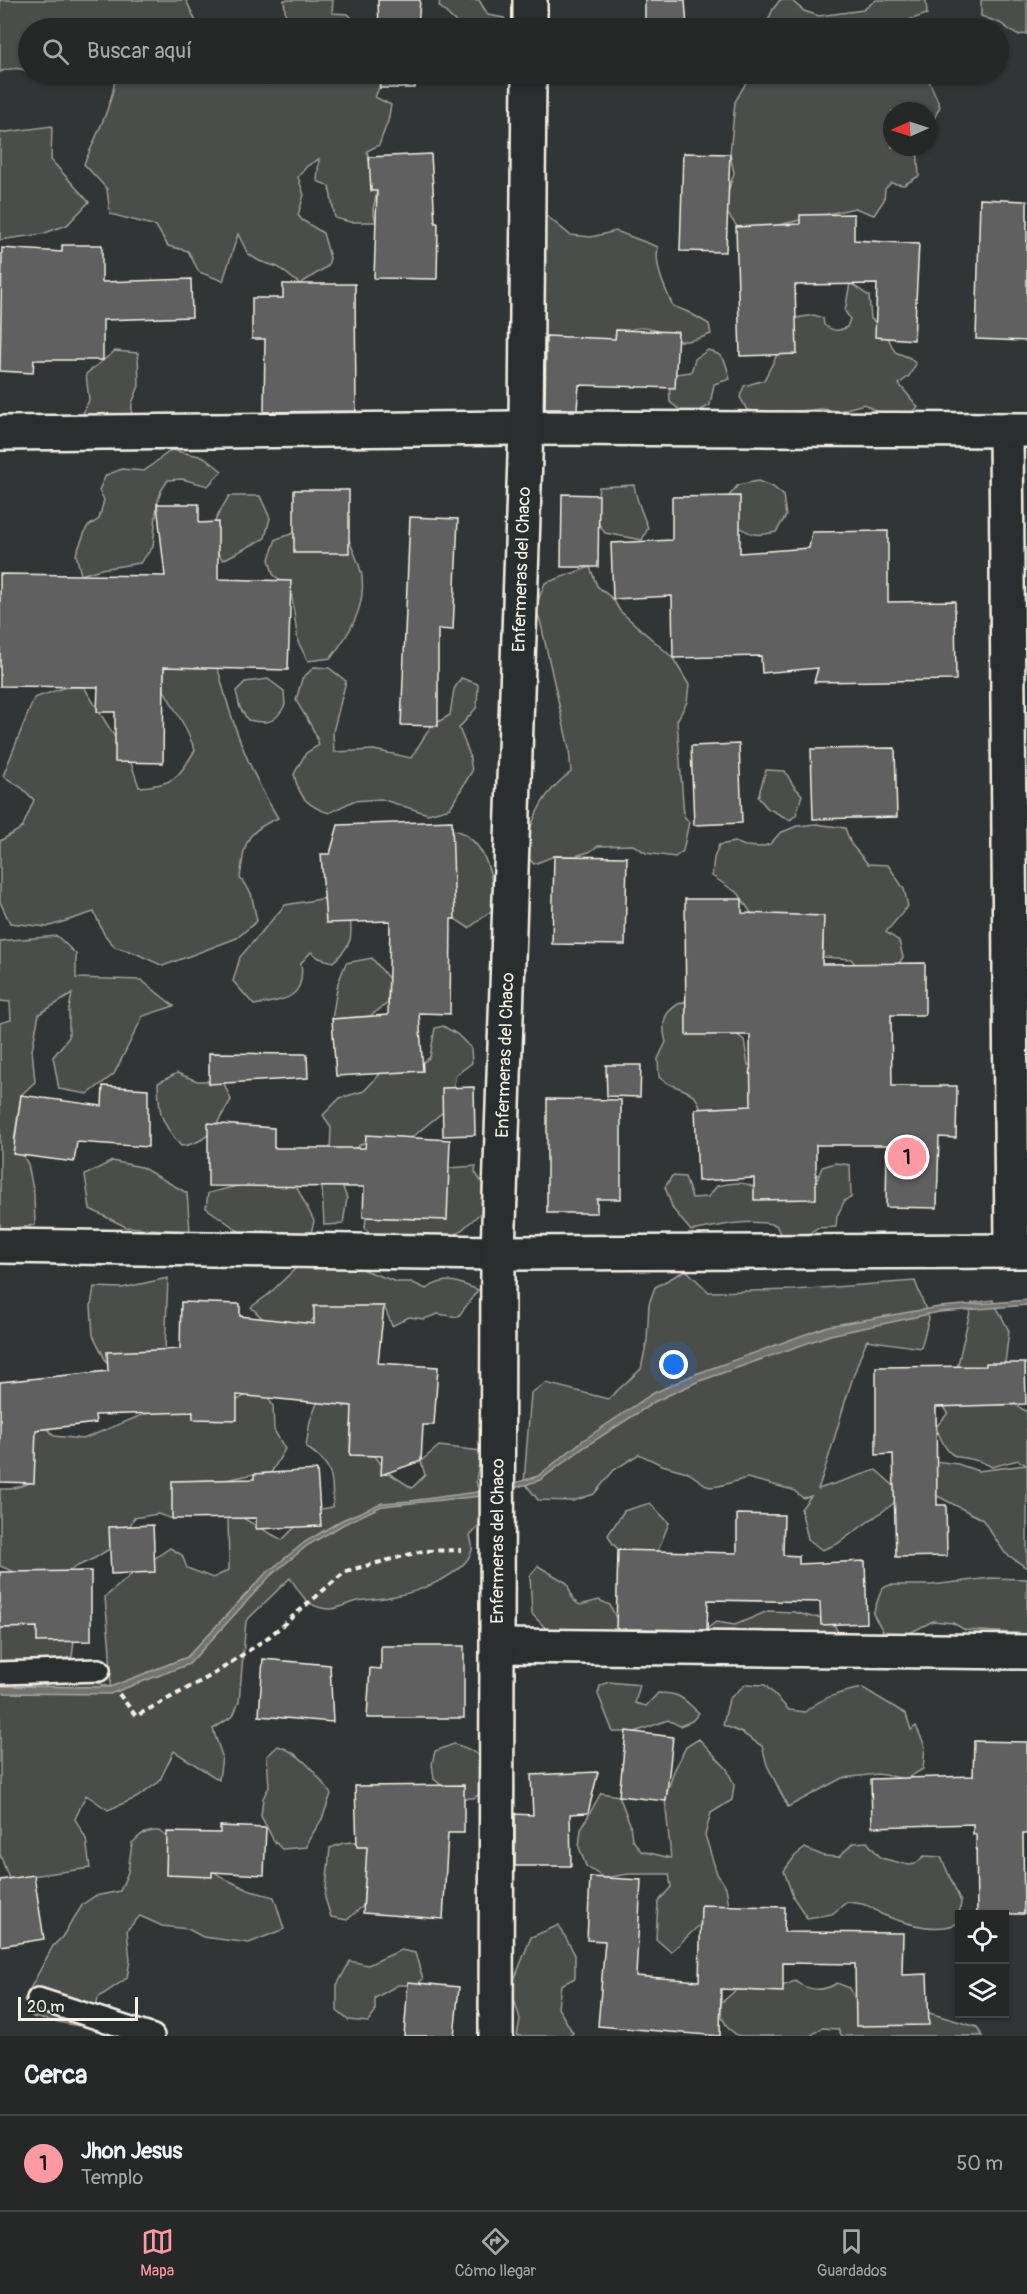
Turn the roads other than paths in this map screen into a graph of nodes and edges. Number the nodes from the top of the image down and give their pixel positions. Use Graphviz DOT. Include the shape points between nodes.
graph roads {
  1 [pos="530,0"];
  2 [pos="530,18"];
  3 [pos="529,84"];
  4 [pos="526,428"];
  5 [pos="1016,430"];
  6 [pos="0,433"];
  7 [pos="0,1246"];
  8 [pos="1020,1251"];
  9 [pos="498,1253"];
  10 [pos="498,1646"];
  11 [pos="1027,1652"];
  12 [pos="99,1671"];
  13 [pos="0,1673"];
  14 [pos="38,1999"];
  15 [pos="153,2036"];
  16 [pos="496,2036"];
  1 -- 2 [label="street"];
  3 -- 4 [label="street, Enfermeras del Chaco"];
  4 -- 5 [label="street"];
  4 -- 6 [label="street"];
  4 -- 9 [label="street, Enfermeras del Chaco"];
  5 -- 8 [label="street"];
  7 -- 9 [label="street"];
  8 -- 9 [label="street"];
  9 -- 10 [label="street, Enfermeras del Chaco"];
  10 -- 11 [label="street"];
  10 -- 16 [label="street, Enfermeras del Chaco"];
  12 -- 13 [label="lane"];
  14 -- 15 [label="lane"];
}
